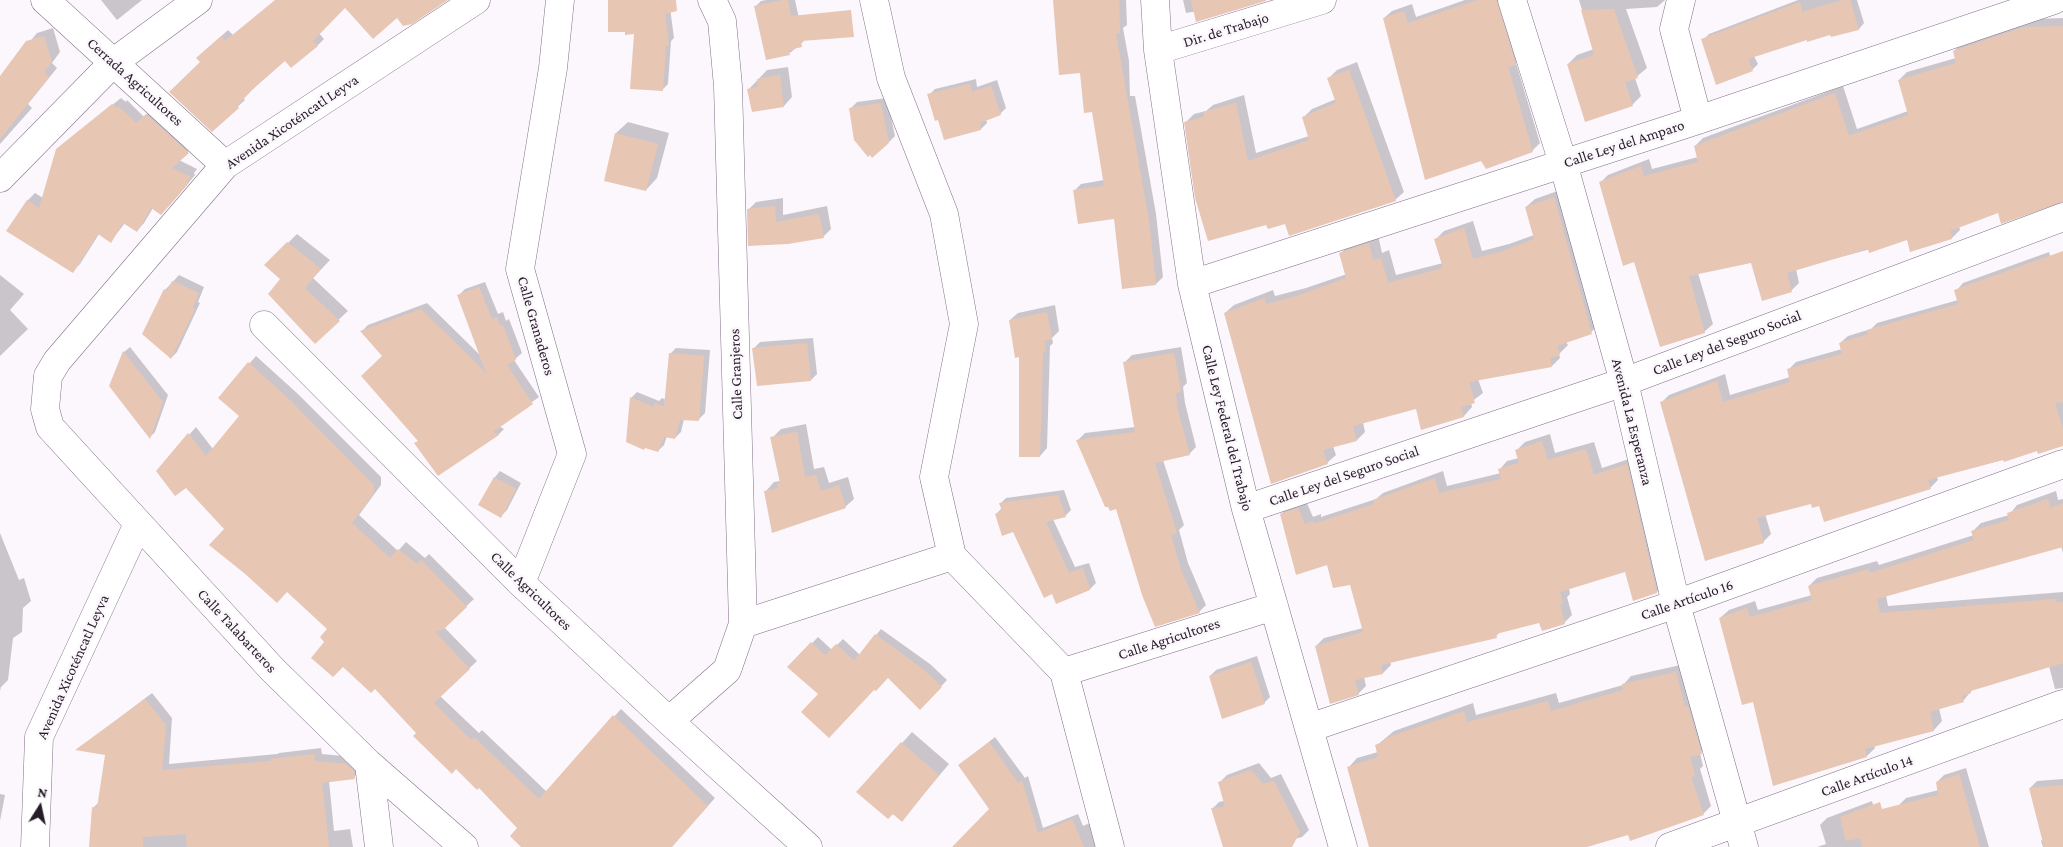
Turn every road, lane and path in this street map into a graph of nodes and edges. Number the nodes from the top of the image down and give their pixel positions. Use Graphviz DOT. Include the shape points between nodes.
graph roads {
  1 [pos="45,0"];
  2 [pos="198,0"];
  3 [pos="476,0"];
  4 [pos="560,0"];
  5 [pos="712,0"];
  6 [pos="874,0"];
  7 [pos="1155,0"];
  8 [pos="1322,0"];
  9 [pos="1512,0"];
  10 [pos="1681,0"];
  11 [pos="2054,0"];
  12 [pos="1158,50"];
  13 [pos="114,62"];
  14 [pos="1698,120"];
  15 [pos="1563,163"];
  16 [pos="225,165"];
  17 [pos="0,178"];
  18 [pos="2063,217"];
  19 [pos="1192,284"];
  20 [pos="264,325"];
  21 [pos="1624,382"];
  22 [pos="46,392"];
  23 [pos="2063,464"];
  24 [pos="1246,509"];
  25 [pos="138,524"];
  26 [pos="952,556"];
  27 [pos="521,583"];
  28 [pos="1676,604"];
  29 [pos="1274,606"];
  30 [pos="743,624"];
  31 [pos="1064,672"];
  32 [pos="2063,704"];
  33 [pos="669,721"];
  34 [pos="1309,728"];
  35 [pos="369,764"];
  36 [pos="1740,835"];
  37 [pos="35,847"];
  38 [pos="379,847"];
  39 [pos="464,847"];
  40 [pos="808,847"];
  41 [pos="1110,847"];
  42 [pos="1343,847"];
  43 [pos="1670,847"];
  1 -- 13 [label="street, Cerrada Agricultores"];
  2 -- 13 [label="street"];
  3 -- 16 [label="street, Avenida Xicoténcatl Leyva"];
  4 -- 27 [label="street, Calle Granaderos" via="553,68 520,269 572,454"];
  5 -- 30 [label="street, Calle Granjeros" via="722,21 728,86"];
  6 -- 26 [label="street" via="892,78 944,214 964,324 934,477"];
  7 -- 12 [label="street, Calle Ley Federal del Trabajo"];
  8 -- 12 [label="street, Dir. de Trabajo"];
  9 -- 15 [label="street, Avenida La Esperanza"];
  10 -- 14 [label="street" via="1674,29"];
  11 -- 14 [label="street, Calle Ley del Amparo"];
  12 -- 19 [label="street, Calle Ley Federal del Trabajo"];
  13 -- 16 [label="street, Cerrada Agricultores"];
  13 -- 17 [label="street"];
  14 -- 15 [label="street, Calle Ley del Amparo"];
  15 -- 19 [label="street, Calle Ley del Amparo"];
  15 -- 21 [label="street, Avenida La Esperanza"];
  16 -- 22 [label="street, Avenida Xicoténcatl Leyva" via="57,361 48,376"];
  18 -- 21 [label="street, Calle Ley del Seguro Social"];
  19 -- 24 [label="street, Calle Ley Federal del Trabajo"];
  20 -- 27 [label="street, Calle Agricultores"];
  21 -- 24 [label="street, Calle Ley del Seguro Social"];
  21 -- 28 [label="street, Avenida La Esperanza"];
  22 -- 25 [label="street, Calle Talabarteros" via="45,409 50,427"];
  23 -- 28 [label="street, Calle Artículo 16"];
  24 -- 29 [label="street, Calle Ley Federal del Trabajo"];
  25 -- 35 [label="street, Calle Talabarteros" via="272,670"];
  25 -- 37 [label="street, Avenida Xicoténcatl Leyva" via="39,737"];
  26 -- 30 [label="street"];
  26 -- 31 [label="street"];
  27 -- 33 [label="street, Calle Agricultores"];
  28 -- 34 [label="street, Calle Artículo 16"];
  28 -- 36 [label="street, Avenida La Esperanza"];
  29 -- 31 [label="street, Calle Agricultores"];
  29 -- 34 [label="street, Calle Ley Federal del Trabajo"];
  30 -- 33 [label="street, Calle Granjeros" via="727,670"];
  31 -- 41 [label="street"];
  32 -- 36 [label="street, Calle Artículo 14"];
  33 -- 40 [label="street, Calle Agricultores"];
  34 -- 42 [label="street, Calle Ley Federal del Trabajo"];
  35 -- 38 [label="street"];
  35 -- 39 [label="street, Calle Talabarteros"];
  36 -- 43 [label="street, Calle Artículo 14"];
}
